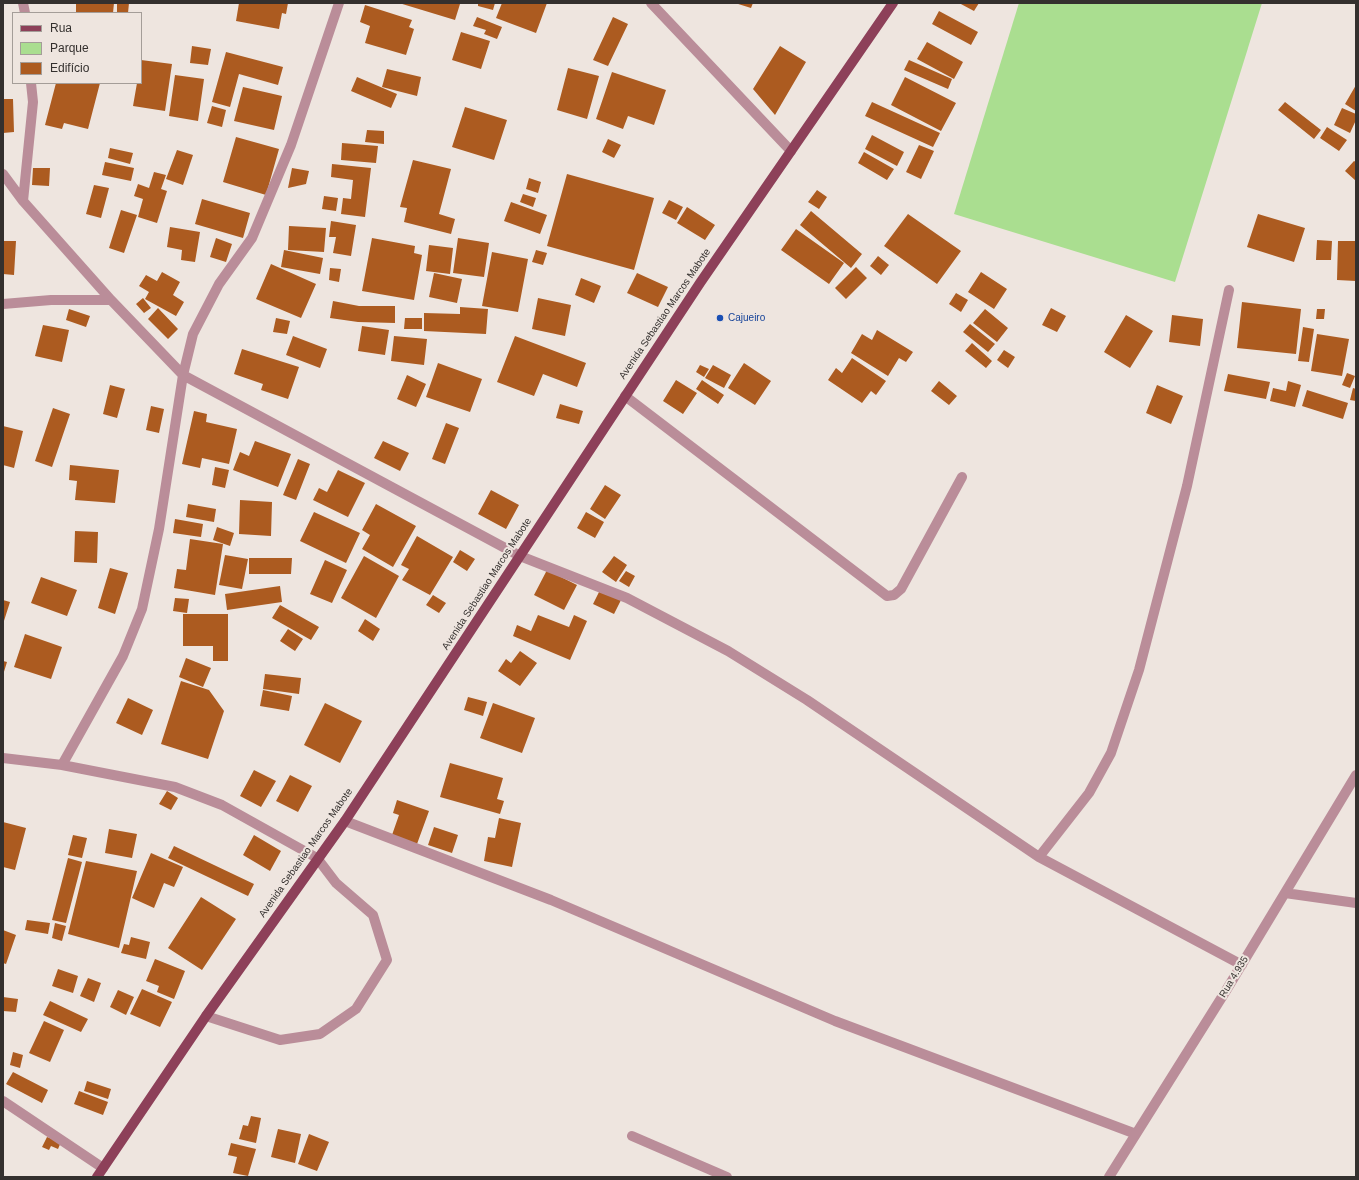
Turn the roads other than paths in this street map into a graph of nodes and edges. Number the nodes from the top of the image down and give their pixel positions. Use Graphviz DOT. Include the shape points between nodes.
graph roads {
  1 [pos="339,3"];
  2 [pos="651,3"];
  3 [pos="893,3"];
  4 [pos="31,84"];
  5 [pos="791,151"];
  6 [pos="3,174"];
  7 [pos="23,201"];
  8 [pos="1229,290"];
  9 [pos="111,300"];
  10 [pos="3,304"];
  11 [pos="182,375"];
  12 [pos="625,396"];
  13 [pos="962,477"];
  14 [pos="520,556"];
  15 [pos="3,758"];
  16 [pos="62,765"];
  17 [pos="1356,775"];
  18 [pos="345,821"];
  19 [pos="1039,857"];
  20 [pos="317,858"];
  21 [pos="1285,893"];
  22 [pos="1356,903"];
  23 [pos="1242,965"];
  24 [pos="206,1016"];
  25 [pos="3,1101"];
  26 [pos="1136,1134"];
  27 [pos="632,1136"];
  28 [pos="103,1168"];
  29 [pos="97,1177"];
  30 [pos="727,1177"];
  31 [pos="1109,1177"];
  1 -- 11 [label="street" via="291,145 252,238 219,284 193,334"];
  2 -- 5 [label="street"];
  3 -- 5 [label="main road, Avenida Sebastiao Marcos Mabote"];
  4 -- 7 [label="street" via="32,102"];
  5 -- 12 [label="main road, Avenida Sebastiao Marcos Mabote"];
  6 -- 7 [label="street"];
  7 -- 9 [label="street"];
  8 -- 19 [label="street" via="1187,486 1139,670 1111,753 1089,793"];
  9 -- 10 [label="street" via="51,300"];
  9 -- 11 [label="street"];
  11 -- 14 [label="street"];
  11 -- 16 [label="street" via="159,529 142,609 123,656"];
  12 -- 13 [label="street" via="887,596 894,595 901,589"];
  12 -- 14 [label="main road, Avenida Sebastiao Marcos Mabote"];
  14 -- 18 [label="main road, Avenida Sebastiao Marcos Mabote"];
  14 -- 19 [label="street" via="627,598 728,651 807,700"];
  15 -- 16 [label="street"];
  16 -- 20 [label="street" via="175,787 222,806"];
  17 -- 21 [label="street, Rua 4.935"];
  18 -- 20 [label="main road, Avenida Sebastiao Marcos Mabote"];
  18 -- 26 [label="street" via="551,900 835,1021"];
  19 -- 23 [label="street"];
  20 -- 24 [label="main road, Avenida Sebastiao Marcos Mabote"];
  20 -- 24 [label="street" via="336,883 372,915 387,960 356,1009 320,1034 280,1040"];
  21 -- 22 [label="street"];
  21 -- 23 [label="street, Rua 4.935"];
  23 -- 26 [label="street, Rua 4.935"];
  24 -- 28 [label="main road, Avenida Sebastiao Marcos Mabote"];
  25 -- 28 [label="street"];
  26 -- 31 [label="street, Rua 4.935"];
  27 -- 30 [label="street"];
  28 -- 29 [label="main road, Avenida Sebastiao Marcos Mabote"];
}
